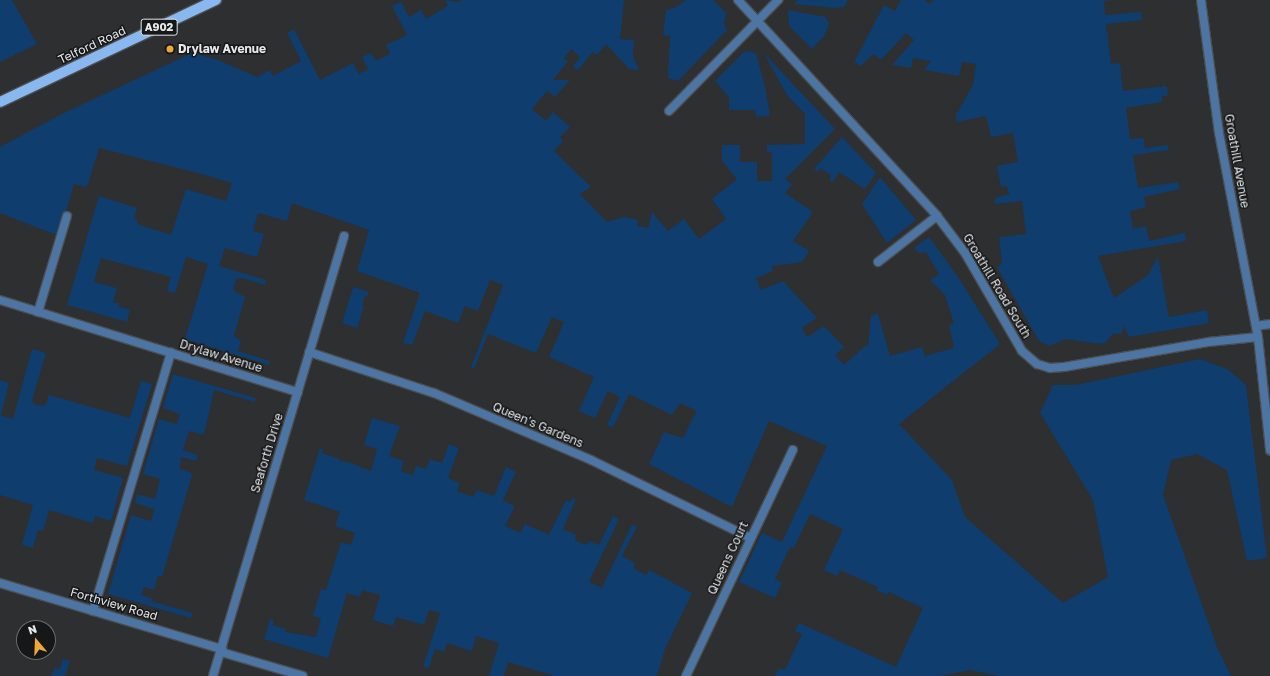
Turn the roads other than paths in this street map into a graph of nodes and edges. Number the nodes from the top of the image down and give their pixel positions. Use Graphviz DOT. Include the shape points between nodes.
graph roads {
  1 [pos="216,0"];
  2 [pos="738,0"];
  3 [pos="778,0"];
  4 [pos="1201,0"];
  5 [pos="756,20"];
  6 [pos="0,102"];
  7 [pos="669,111"];
  8 [pos="67,216"];
  9 [pos="937,216"];
  10 [pos="344,236"];
  11 [pos="878,262"];
  12 [pos="0,300"];
  13 [pos="38,312"];
  14 [pos="1270,324"];
  15 [pos="1256,326"];
  16 [pos="1258,337"];
  17 [pos="309,352"];
  18 [pos="171,353"];
  19 [pos="298,392"];
  20 [pos="793,450"];
  21 [pos="1270,450"];
  22 [pos="751,538"];
  23 [pos="0,583"];
  24 [pos="93,611"];
  25 [pos="221,650"];
  26 [pos="213,676"];
  27 [pos="303,676"];
  28 [pos="686,676"];
  1 -- 6 [label="main road, Telford Road / A902"];
  2 -- 5 [label="street, Groathill Road South"];
  3 -- 5 [label="street"];
  4 -- 15 [label="street, Groathill Avenue" via="1219,133"];
  5 -- 7 [label="street"];
  5 -- 9 [label="street, Groathill Road South"];
  8 -- 13 [label="street"];
  9 -- 11 [label="street"];
  9 -- 16 [label="street, Groathill Road South" via="965,253 1022,351 1037,364 1050,368 1064,368 1208,342"];
  10 -- 17 [label="street, Seaforth Drive"];
  12 -- 13 [label="street, Drylaw Avenue"];
  13 -- 18 [label="street, Drylaw Avenue"];
  14 -- 15 [label="street"];
  15 -- 16 [label="street, Groathill Avenue"];
  16 -- 21 [label="street, Groathill Avenue"];
  17 -- 19 [label="street, Seaforth Drive"];
  17 -- 22 [label="street, Queen's Gardens" via="434,393 591,460"];
  18 -- 19 [label="street, Drylaw Avenue"];
  18 -- 24 [label="street"];
  19 -- 25 [label="street, Seaforth Drive"];
  20 -- 22 [label="street, Queens Court"];
  22 -- 28 [label="street, Queens Court"];
  23 -- 24 [label="street, Forthview Road"];
  24 -- 25 [label="street, Forthview Road"];
  25 -- 26 [label="street, Seaforth Drive"];
  25 -- 27 [label="street, Forthview Road"];
}
